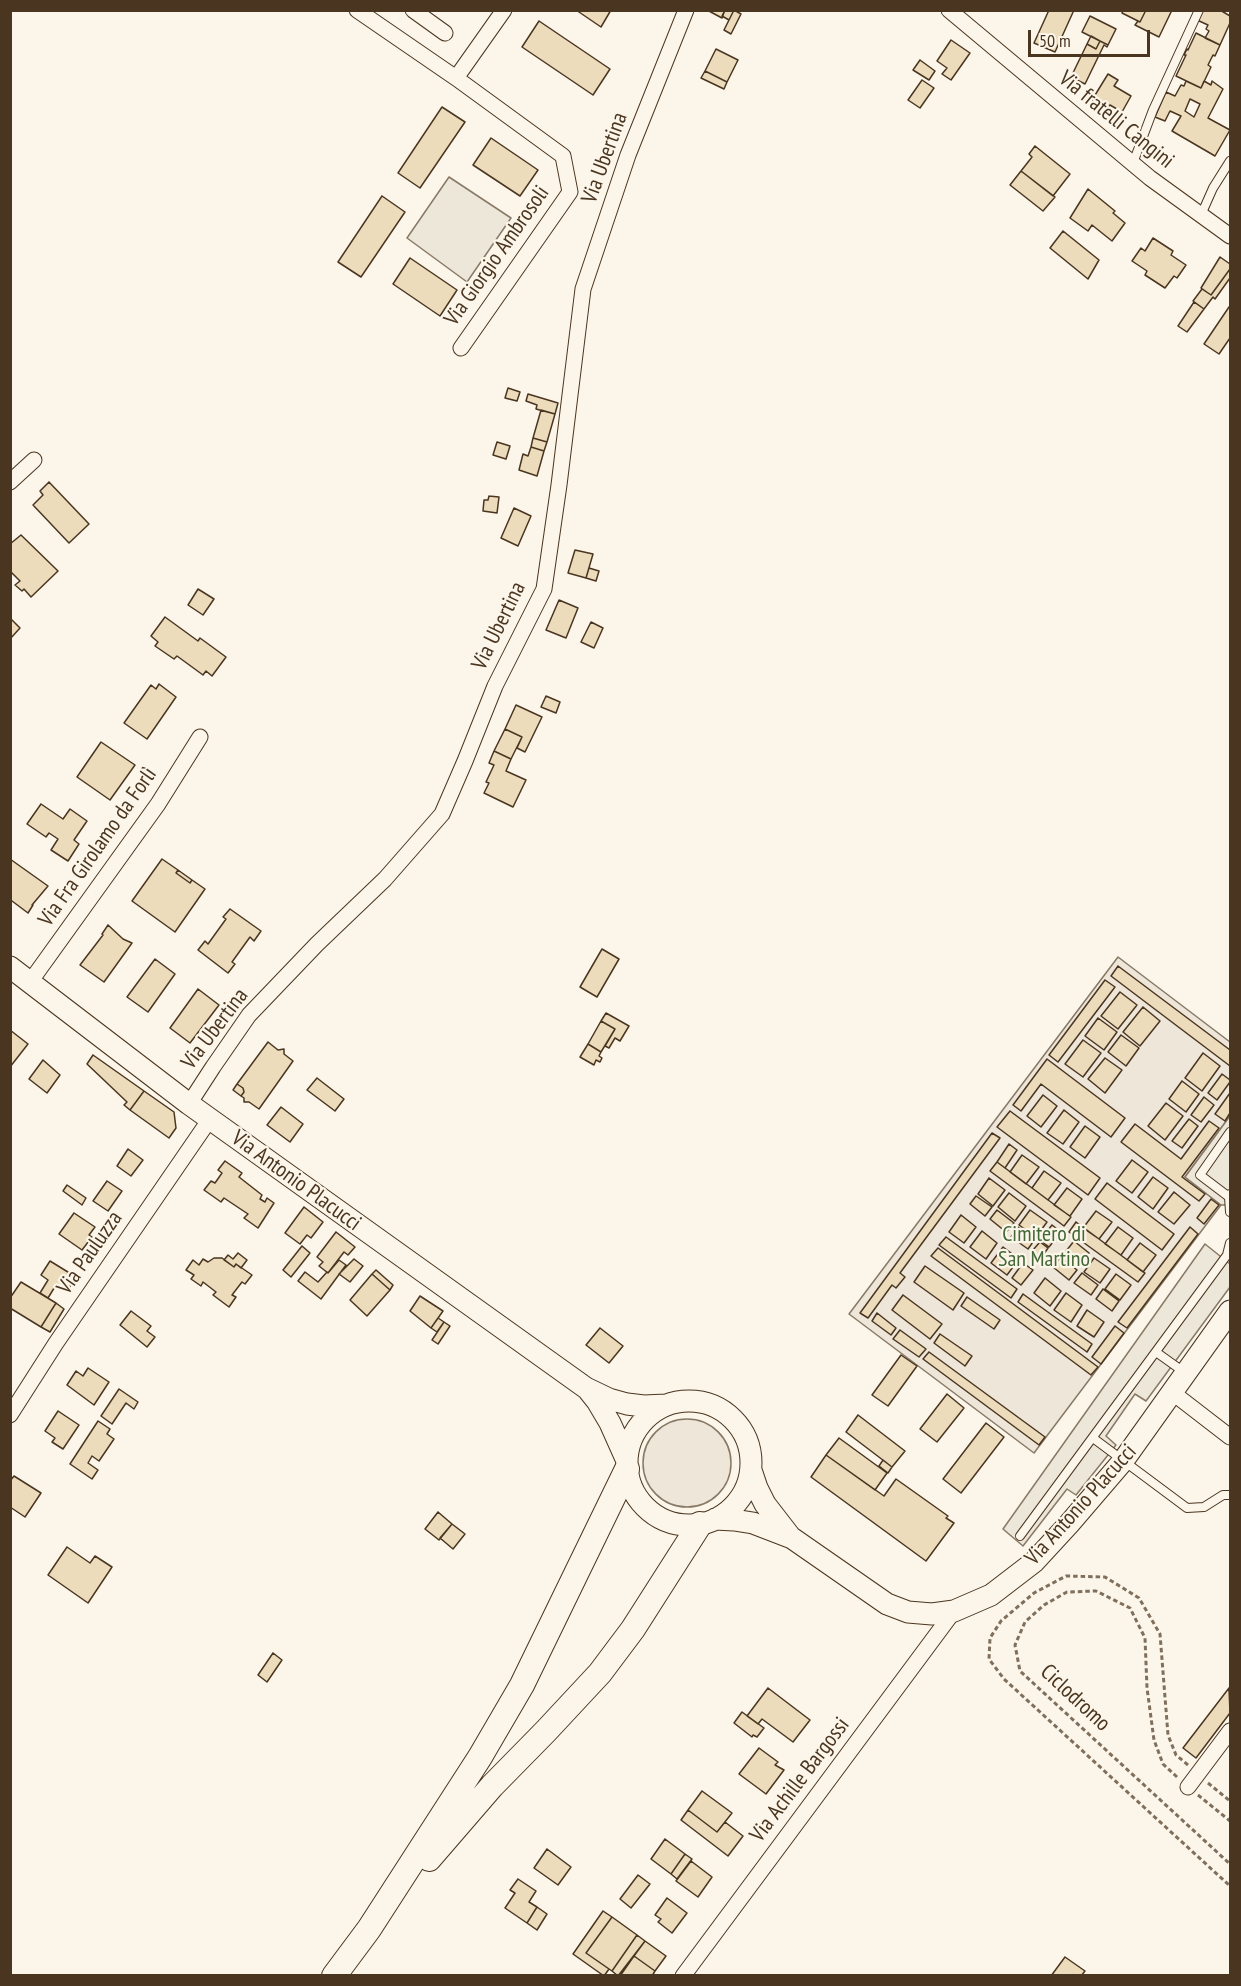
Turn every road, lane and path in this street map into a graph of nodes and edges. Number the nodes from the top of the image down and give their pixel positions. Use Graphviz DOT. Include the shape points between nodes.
graph roads {
  1 [pos="357,10"];
  2 [pos="413,10"];
  3 [pos="504,10"];
  4 [pos="686,10"];
  5 [pos="1199,10"];
  6 [pos="958,14"];
  7 [pos="445,33"];
  8 [pos="456,78"];
  9 [pos="1230,161"];
  10 [pos="1133,164"];
  11 [pos="1201,215"];
  12 [pos="1230,237"];
  13 [pos="461,348"];
  14 [pos="34,460"];
  15 [pos="10,482"];
  16 [pos="200,737"];
  17 [pos="10,967"];
  18 [pos="30,982"];
  19 [pos="189,1104"];
  20 [pos="210,1119"];
  21 [pos="1230,1132"];
  22 [pos="1230,1195"];
  23 [pos="1230,1212"];
  24 [pos="1230,1243"];
  25 [pos="1230,1311"];
  26 [pos="1156,1352"];
  27 [pos="1186,1374"];
  28 [pos="586,1388"];
  29 [pos="1173,1393"];
  30 [pos="666,1405"];
  31 [pos="10,1415"];
  32 [pos="1230,1437"];
  33 [pos="1093,1438"];
  34 [pos="1123,1461"];
  35 [pos="627,1465"];
  36 [pos="751,1470"];
  37 [pos="1230,1496"];
  38 [pos="708,1521"];
  39 [pos="1020,1536"];
  40 [pos="792,1538"];
  41 [pos="954,1611"];
  42 [pos="1230,1731"];
  43 [pos="1197,1774"];
  44 [pos="1188,1787"];
  45 [pos="1230,1801"];
  46 [pos="1230,1821"];
  47 [pos="1230,1864"];
  48 [pos="1230,1886"];
  49 [pos="369,1929"];
  50 [pos="334,1976"];
  51 [pos="682,1976"];
  1 -- 8 [label="street, Via Giorgio Ambrosoli"];
  2 -- 7 [label="street"];
  3 -- 8 [label="street"];
  4 -- 19 [label="street, Via Ubertina" via="628,155 583,289 544,589 495,686 442,814 385,879 249,1015"];
  5 -- 10 [label="lane"];
  6 -- 10 [label="street, Via fratelli Cangini"];
  8 -- 13 [label="street, Via Giorgio Ambrosoli" via="563,156 570,192"];
  9 -- 11 [label="lane"];
  10 -- 11 [label="street, Via fratelli Cangini"];
  11 -- 12 [label="street, Via fratelli Cangini"];
  14 -- 15 [label="street"];
  16 -- 18 [label="street, Via Fra Girolamo da Forlì" via="158,804"];
  17 -- 18 [label="main road, Via Antonio Placucci"];
  18 -- 19 [label="main road, Via Antonio Placucci"];
  19 -- 20 [label="main road, Via Antonio Placucci"];
  20 -- 28 [label="main road, Via Antonio Placucci"];
  20 -- 31 [label="street, Via Pauluzza"];
  21 -- 22 [label="lane" via="1200,1175"];
  22 -- 23 [label="lane"];
  24 -- 26 [label="lane" via="1227,1255"];
  25 -- 27 [label="main road, Via Antonio Placucci"];
  26 -- 27 [label="lane"];
  26 -- 33 [label="lane"];
  27 -- 29 [label="main road, Via Antonio Placucci"];
  28 -- 30 [label="main road, Via Antonio Placucci" via="627,1404"];
  28 -- 35 [label="main road, Via Antonio Placucci" via="604,1411"];
  29 -- 32 [label="street"];
  29 -- 34 [label="main road, Via Antonio Placucci"];
  30 -- 35 [label="main road" via="634,1433"];
  30 -- 36 [label="main road, Via Antonio Placucci" via="698,1401 716,1406 731,1417 743,1431 750,1449"];
  33 -- 34 [label="lane"];
  33 -- 39 [label="lane"];
  34 -- 37 [label="lane" via="1187,1508 1204,1507 1223,1495"];
  34 -- 41 [label="main road, Via Antonio Placucci" via="1034,1562 991,1595"];
  35 -- 38 [label="main road, Via Antonio Placucci" via="633,1488 644,1506 660,1518 680,1524"];
  35 -- 49 [label="highway" via="522,1685"];
  36 -- 38 [label="main road" via="739,1499 728,1511"];
  36 -- 40 [label="main road, Via Antonio Placucci" via="765,1504"];
  38 -- 40 [label="main road, Via Antonio Placucci" via="753,1523"];
  38 -- 49 [label="highway" via="600,1673 492,1786"];
  40 -- 41 [label="main road, Via Antonio Placucci" via="887,1604 908,1612"];
  41 -- 51 [label="street, Via Achille Bargossi"];
  42 -- 43 [label="street"];
  43 -- 44 [label="street"];
  43 -- 45 [label="path"];
  43 -- 48 [label="path" via="1176,1755 1168,1735 1160,1634 1139,1598 1105,1577 1066,1576 1034,1593 1001,1622 990,1638 989,1659 1004,1678"];
  44 -- 46 [label="path, Ciclodromo"];
  44 -- 47 [label="path, Ciclodromo" via="1163,1764 1154,1740 1145,1638 1130,1608 1096,1591 1067,1592 1044,1605 1025,1622 1015,1646 1020,1671"];
  49 -- 50 [label="highway"];
}
